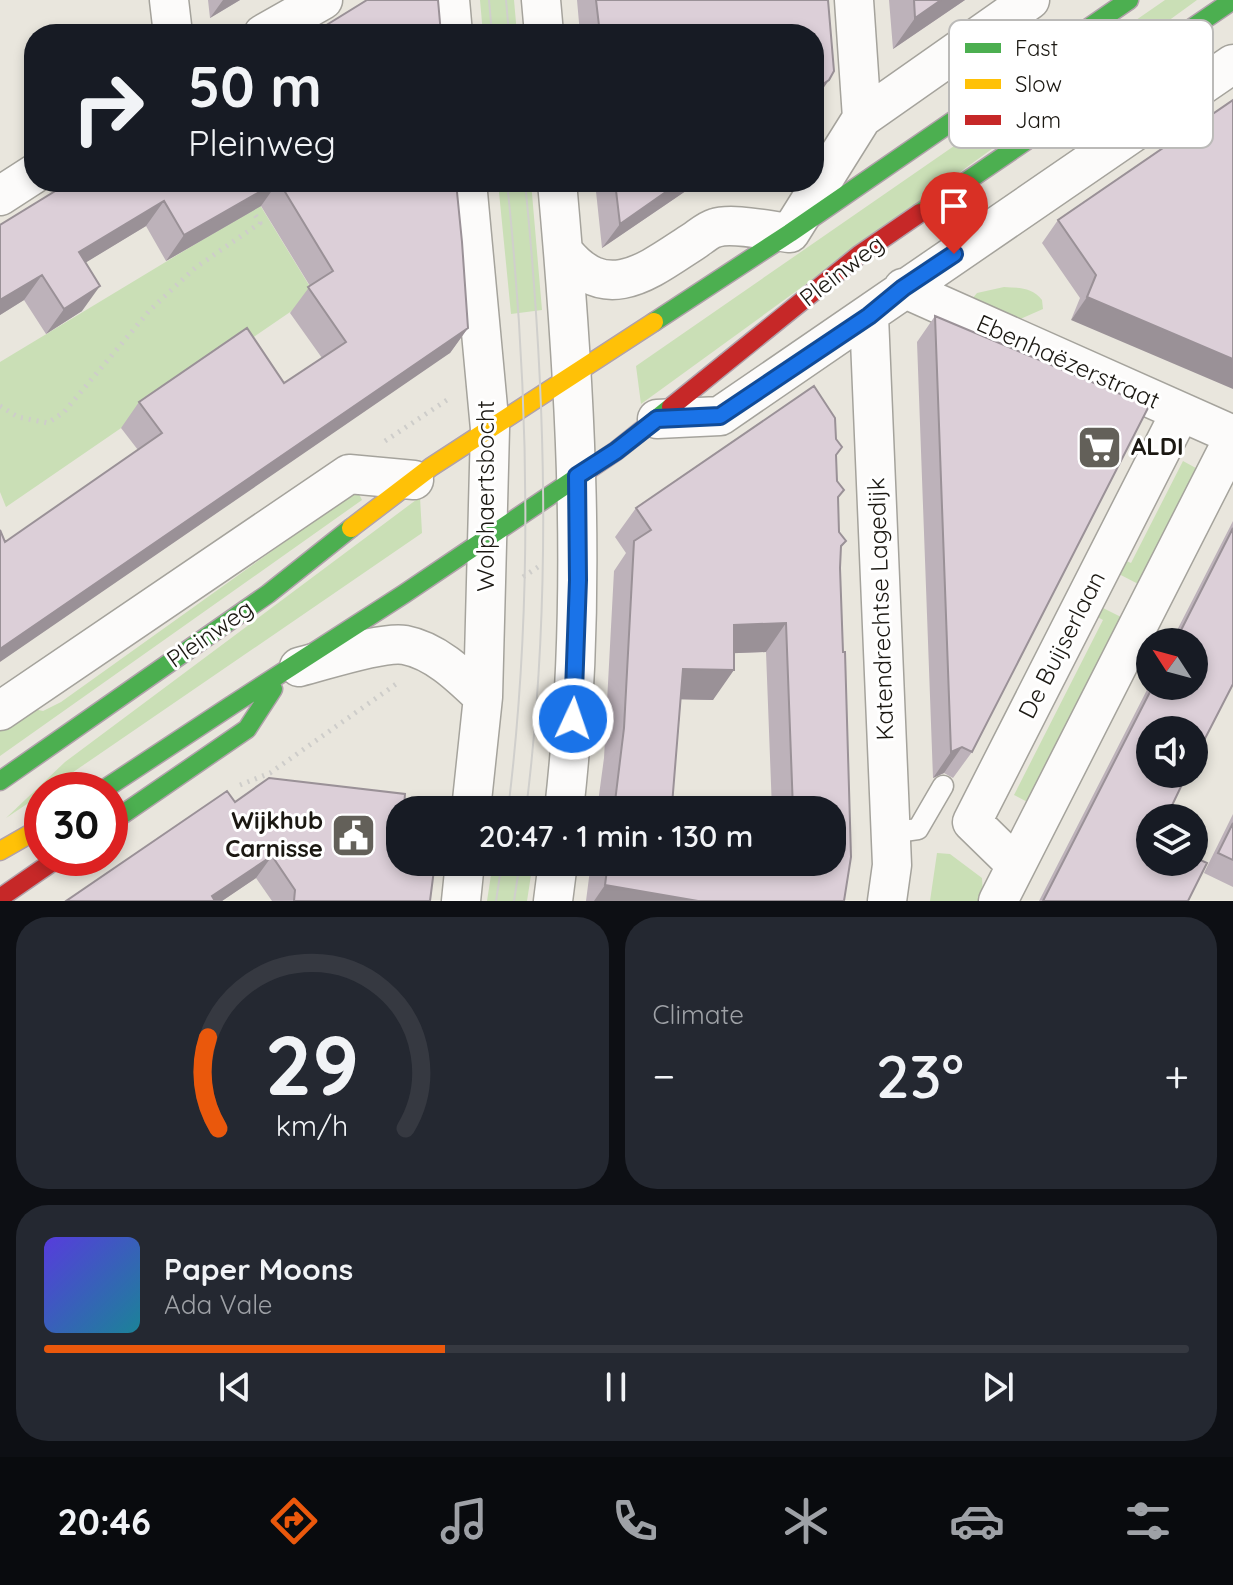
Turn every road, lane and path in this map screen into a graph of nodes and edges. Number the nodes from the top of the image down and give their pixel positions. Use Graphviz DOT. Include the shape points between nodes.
graph roads {
  1 [pos="169,0"];
  2 [pos="323,0"];
  3 [pos="450,0"];
  4 [pos="541,0"];
  5 [pos="854,0"];
  6 [pos="1030,0"];
  7 [pos="1129,0"];
  8 [pos="1233,0"];
  9 [pos="1002,20"];
  10 [pos="1100,20"];
  11 [pos="1204,20"];
  12 [pos="172,24"];
  13 [pos="281,24"];
  14 [pos="452,24"];
  15 [pos="543,24"];
  16 [pos="949,57"];
  17 [pos="1233,64"];
  18 [pos="1213,78"];
  19 [pos="862,118"];
  20 [pos="949,124"];
  21 [pos="1016,148"];
  22 [pos="1109,148"];
  23 [pos="824,179"];
  24 [pos="24,180"];
  25 [pos="468,192"];
  26 [pos="558,192"];
  27 [pos="816,192"];
  28 [pos="0,196"];
  29 [pos="248,203"];
  30 [pos="790,233"];
  31 [pos="564,252"];
  32 [pos="903,288"];
  33 [pos="869,316"];
  34 [pos="572,376"];
  35 [pos="0,406"];
  36 [pos="1180,413"];
  37 [pos="657,419"];
  38 [pos="490,429"];
  39 [pos="1233,437"];
  40 [pos="577,476"];
  41 [pos="414,480"];
  42 [pos="489,536"];
  43 [pos="414,648"];
  44 [pos="285,671"];
  45 [pos="483,697"];
  46 [pos="0,711"];
  47 [pos="128,774"];
  48 [pos="0,781"];
  49 [pos="943,786"];
  50 [pos="230,789"];
  51 [pos="472,796"];
  52 [pos="566,796"];
  53 [pos="128,811"];
  54 [pos="890,833"];
  55 [pos="24,837"];
  56 [pos="0,851"];
  57 [pos="1016,865"];
  58 [pos="32,876"];
  59 [pos="464,876"];
  60 [pos="556,876"];
  61 [pos="0,898"];
  62 [pos="461,901"];
  63 [pos="553,901"];
  64 [pos="887,901"];
  65 [pos="998,901"];
  1 -- 12 [label="street"];
  2 -- 13 [label="street"];
  3 -- 14 [label="street"];
  4 -- 15 [label="street"];
  5 -- 19 [label="street"];
  6 -- 9 [label="street, Pleinweg"];
  7 -- 10 [label="main road, Pleinweg"];
  8 -- 11 [label="main road, Pleinweg"];
  16 -- 19 [label="street, Pleinweg"];
  17 -- 18 [label="street, Pleinweg"];
  19 -- 23 [label="street, Pleinweg"];
  20 -- 30 [label="main road, Pleinweg"];
  21 -- 37 [label="main road, Pleinweg" via="859,255"];
  22 -- 32 [label="street, Pleinweg"];
  24 -- 28 [label="street"];
  25 -- 38 [label="street, Wolphaertsbocht"];
  26 -- 31 [label="street"];
  27 -- 30 [label="street, Pleinweg"];
  29 -- 35 [label="path" via="260,223 195,268 150,310 64,412 48,423 18,417"];
  30 -- 31 [label="street" via="715,228 646,272 618,280 587,275"];
  30 -- 34 [label="main road, Pleinweg"];
  31 -- 34 [label="street"];
  32 -- 33 [label="street, Pleinweg"];
  32 -- 36 [label="street, Ebenhaëzerstraat"];
  33 -- 37 [label="street, Pleinweg" via="720,416"];
  33 -- 54 [label="street, Katendrechtse Lagedijk"];
  34 -- 38 [label="main road, Pleinweg"];
  34 -- 40 [label="street"];
  36 -- 39 [label="street, Ebenhaëzerstraat"];
  36 -- 57 [label="street, De Buijserlaan" via="972,822"];
  37 -- 40 [label="main road, Pleinweg"];
  38 -- 41 [label="main road, Pleinweg"];
  38 -- 42 [label="street, Wolphaertsbocht"];
  39 -- 57 [label="street"];
  40 -- 42 [label="main road, Pleinweg"];
  40 -- 52 [label="street" via="576,664"];
  41 -- 46 [label="street" via="349,474"];
  41 -- 48 [label="main road, Pleinweg" via="268,594"];
  42 -- 44 [label="main road, Pleinweg"];
  42 -- 45 [label="street, Wolphaertsbocht"];
  43 -- 44 [label="street, Pleinweg" via="383,646"];
  43 -- 45 [label="street, Pleinweg" via="459,674"];
  43 -- 50 [label="path" via="399,682 270,773"];
  44 -- 47 [label="main road, Pleinweg"];
  44 -- 53 [label="main road, Pleinweg" via="247,729"];
  45 -- 51 [label="street, Wolphaertsbocht"];
  49 -- 54 [label="lane" via="918,829"];
  54 -- 64 [label="street, Katendrechtse Lagedijk"];
  55 -- 56 [label="main road"];
  57 -- 65 [label="street"];
  58 -- 61 [label="main road"];
  59 -- 62 [label="street"];
  60 -- 63 [label="street"];
}
